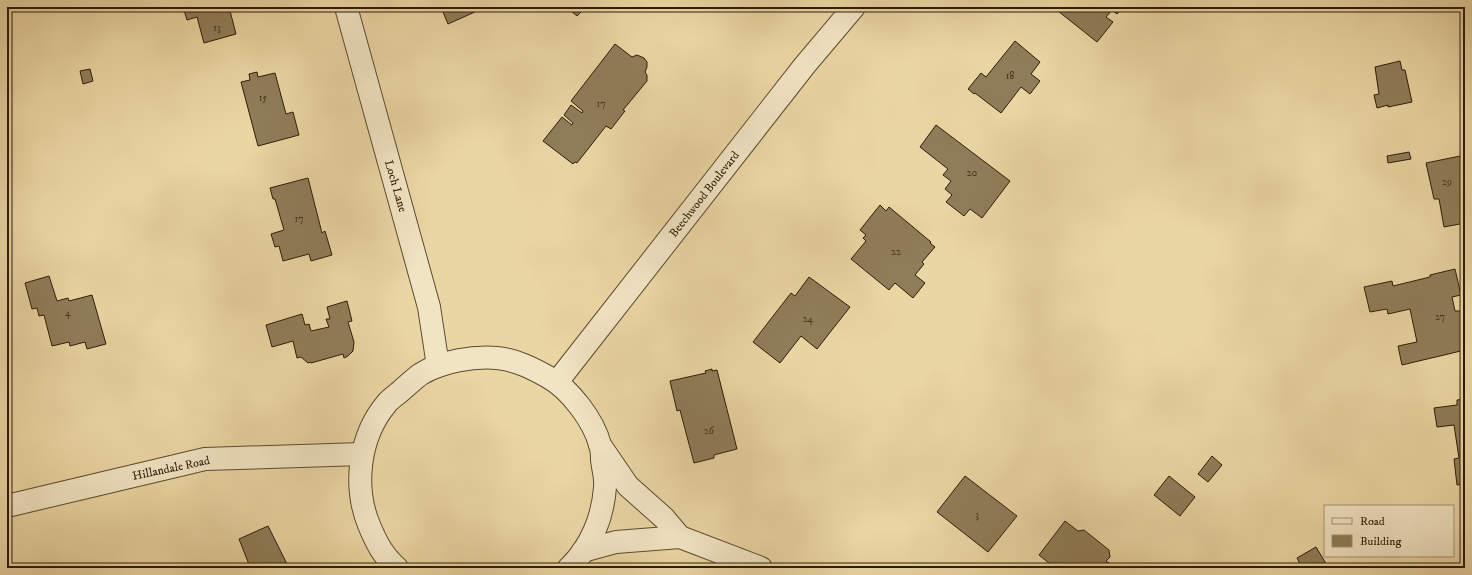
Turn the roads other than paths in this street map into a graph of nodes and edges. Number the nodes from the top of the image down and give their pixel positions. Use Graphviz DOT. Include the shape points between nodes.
graph roads {
  1 [pos="346,7"];
  2 [pos="854,7"];
  3 [pos="438,366"];
  4 [pos="557,382"];
  5 [pos="600,445"];
  6 [pos="362,454"];
  7 [pos="7,506"];
  8 [pos="680,537"];
  9 [pos="583,551"];
  10 [pos="397,568"];
  11 [pos="569,568"];
  12 [pos="761,568"];
  1 -- 3 [label="street, Loch Lane" via="429,307"];
  2 -- 4 [label="street, Beechwood Boulevard" via="805,65"];
  3 -- 4 [label="street" via="461,359 497,358 526,365"];
  3 -- 6 [label="street" via="421,374 387,403 372,427"];
  4 -- 5 [label="street" via="576,400"];
  5 -- 8 [label="street" via="628,486 664,518"];
  5 -- 9 [label="street" via="605,486 600,518"];
  6 -- 7 [label="street, Hillandale Road" via="205,459"];
  6 -- 10 [label="street" via="359,484 363,510 376,542"];
  8 -- 9 [label="street" via="616,542"];
  8 -- 12 [label="street"];
  9 -- 11 [label="street"];
}
